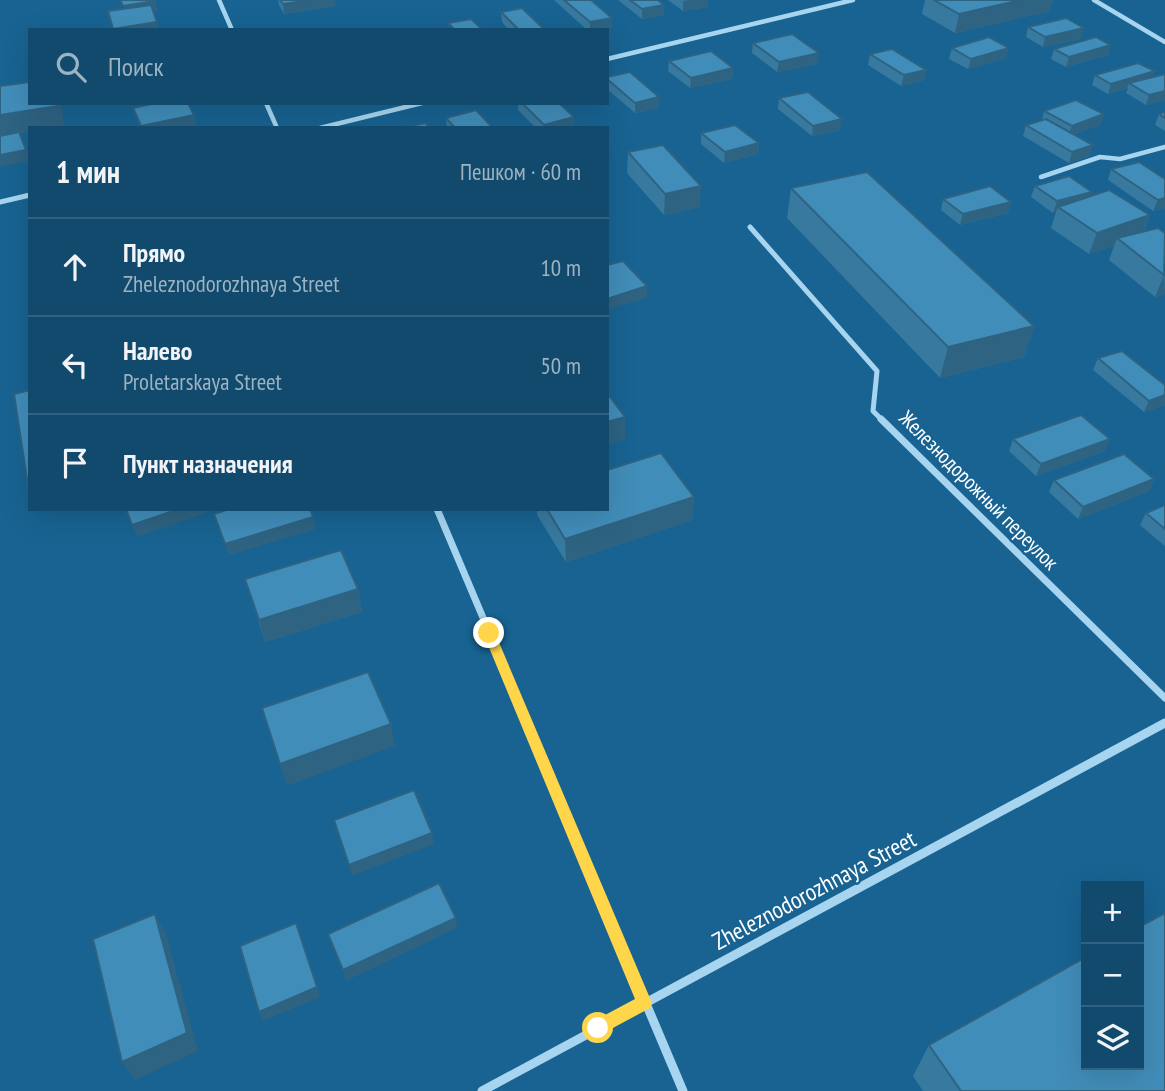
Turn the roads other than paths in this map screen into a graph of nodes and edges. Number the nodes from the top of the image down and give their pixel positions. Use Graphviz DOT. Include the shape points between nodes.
graph roads {
  1 [pos="219,0"];
  2 [pos="853,0"];
  3 [pos="1094,0"];
  4 [pos="231,28"];
  5 [pos="1165,42"];
  6 [pos="609,59"];
  7 [pos="267,105"];
  8 [pos="414,105"];
  9 [pos="276,126"];
  10 [pos="328,126"];
  11 [pos="1165,147"];
  12 [pos="1041,177"];
  13 [pos="28,195"];
  14 [pos="0,202"];
  15 [pos="750,227"];
  16 [pos="439,511"];
  17 [pos="1165,698"];
  18 [pos="1165,723"];
  19 [pos="644,1003"];
  20 [pos="482,1091"];
  21 [pos="683,1091"];
  1 -- 4 [label="street"];
  2 -- 6 [label="street"];
  3 -- 5 [label="street"];
  7 -- 9 [label="street"];
  8 -- 10 [label="street"];
  11 -- 12 [label="street" via="1120,159 1100,158"];
  13 -- 14 [label="street"];
  15 -- 17 [label="street, Железнодорожный переулок" via="877,371 873,411"];
  16 -- 19 [label="street"];
  18 -- 19 [label="street, Zheleznodorozhnaya Street"];
  19 -- 20 [label="street, Zheleznodorozhnaya Street"];
  19 -- 21 [label="street"];
}
